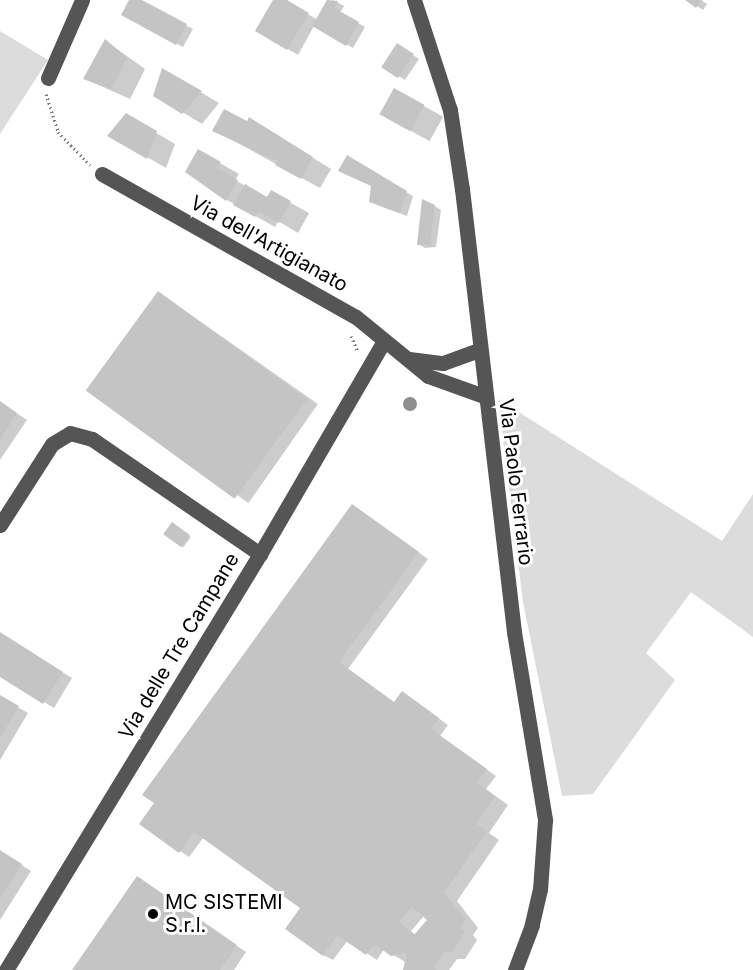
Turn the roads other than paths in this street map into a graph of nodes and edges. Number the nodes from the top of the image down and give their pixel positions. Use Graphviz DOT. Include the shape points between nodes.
graph roads {
  1 [pos="82,0"];
  2 [pos="414,0"];
  3 [pos="48,78"];
  4 [pos="102,174"];
  5 [pos="384,341"];
  6 [pos="478,350"];
  7 [pos="409,359"];
  8 [pos="484,396"];
  9 [pos="0,525"];
  10 [pos="260,554"];
  11 [pos="6,970"];
  12 [pos="515,970"];
  1 -- 3 [label="street"];
  2 -- 6 [label="street, Via Paolo Ferrario" via="450,110"];
  4 -- 5 [label="street, Via dell'Artigianato" via="356,317"];
  5 -- 7 [label="street, Via dell'Artigianato"];
  5 -- 10 [label="street, Via delle Tre Campane"];
  6 -- 7 [label="street, Via dell'Artigianato" via="443,363"];
  6 -- 8 [label="street, Via Paolo Ferrario"];
  7 -- 8 [label="street, Via dell'Artigianato" via="443,384"];
  8 -- 12 [label="street, Via Paolo Ferrario" via="514,632 545,820 540,889"];
  9 -- 10 [label="street" via="52,444 70,433 92,439"];
  10 -- 11 [label="street, Via delle Tre Campane"];
}
